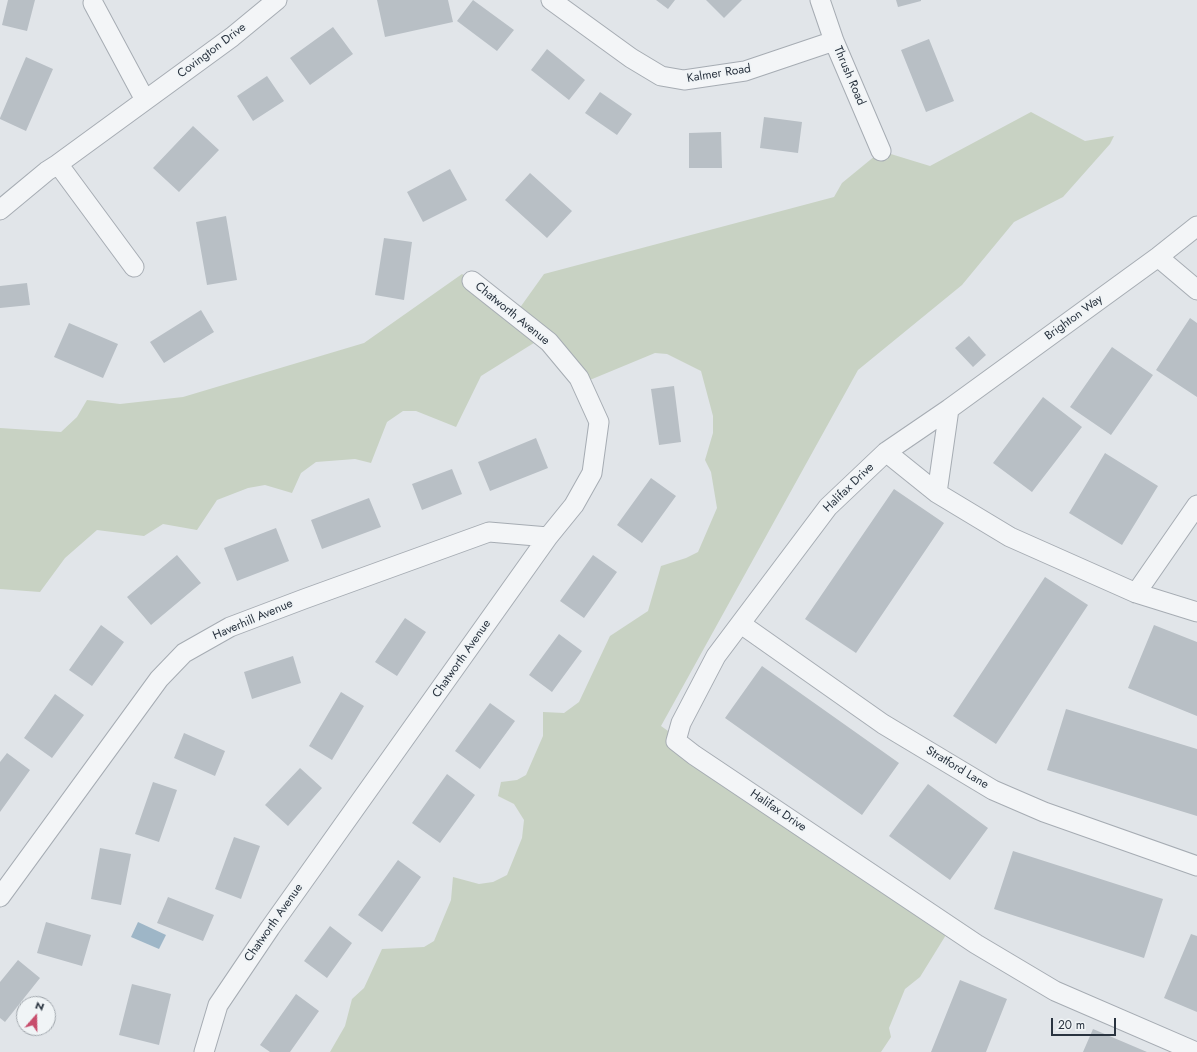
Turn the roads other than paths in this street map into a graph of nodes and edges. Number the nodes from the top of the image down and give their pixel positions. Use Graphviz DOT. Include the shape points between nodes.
graph roads {
  1 [pos="277,0"];
  2 [pos="551,0"];
  3 [pos="820,0"];
  4 [pos="93,3"];
  5 [pos="834,41"];
  6 [pos="145,100"];
  7 [pos="882,151"];
  8 [pos="58,164"];
  9 [pos="0,210"];
  10 [pos="1197,226"];
  11 [pos="1158,257"];
  12 [pos="134,267"];
  13 [pos="472,281"];
  14 [pos="1197,290"];
  15 [pos="949,409"];
  16 [pos="886,452"];
  17 [pos="937,493"];
  18 [pos="1197,504"];
  19 [pos="548,537"];
  20 [pos="1136,593"];
  21 [pos="1197,612"];
  22 [pos="741,624"];
  23 [pos="1197,866"];
  24 [pos="0,897"];
  25 [pos="204,1052"];
  26 [pos="1196,1052"];
  1 -- 6 [label="street, Covington Drive"];
  2 -- 5 [label="street, Kalmer Road" via="631,58 661,76 684,80 744,71"];
  3 -- 5 [label="street, Thrush Road"];
  4 -- 6 [label="street"];
  5 -- 7 [label="street, Thrush Road"];
  6 -- 8 [label="street, Covington Drive"];
  8 -- 9 [label="street, Covington Drive"];
  8 -- 12 [label="street"];
  10 -- 11 [label="street, Brighton Way"];
  11 -- 14 [label="street"];
  11 -- 15 [label="street, Brighton Way"];
  13 -- 19 [label="street, Chatworth Avenue" via="549,342 580,378 599,422 592,473 574,504"];
  15 -- 16 [label="street, Brighton Way"];
  15 -- 17 [label="street"];
  16 -- 17 [label="street"];
  16 -- 22 [label="street, Halifax Drive" via="828,507"];
  17 -- 20 [label="street" via="1010,537"];
  18 -- 20 [label="street"];
  19 -- 24 [label="street, Haverhill Avenue" via="489,532 230,627 184,653 158,679"];
  19 -- 25 [label="street, Chatworth Avenue" via="218,1005"];
  20 -- 21 [label="street"];
  22 -- 23 [label="street, Stratford Lane" via="883,724 993,790 1044,812"];
  22 -- 26 [label="street, Halifax Drive" via="716,656 681,724 676,741 976,944 1055,991"];
}
